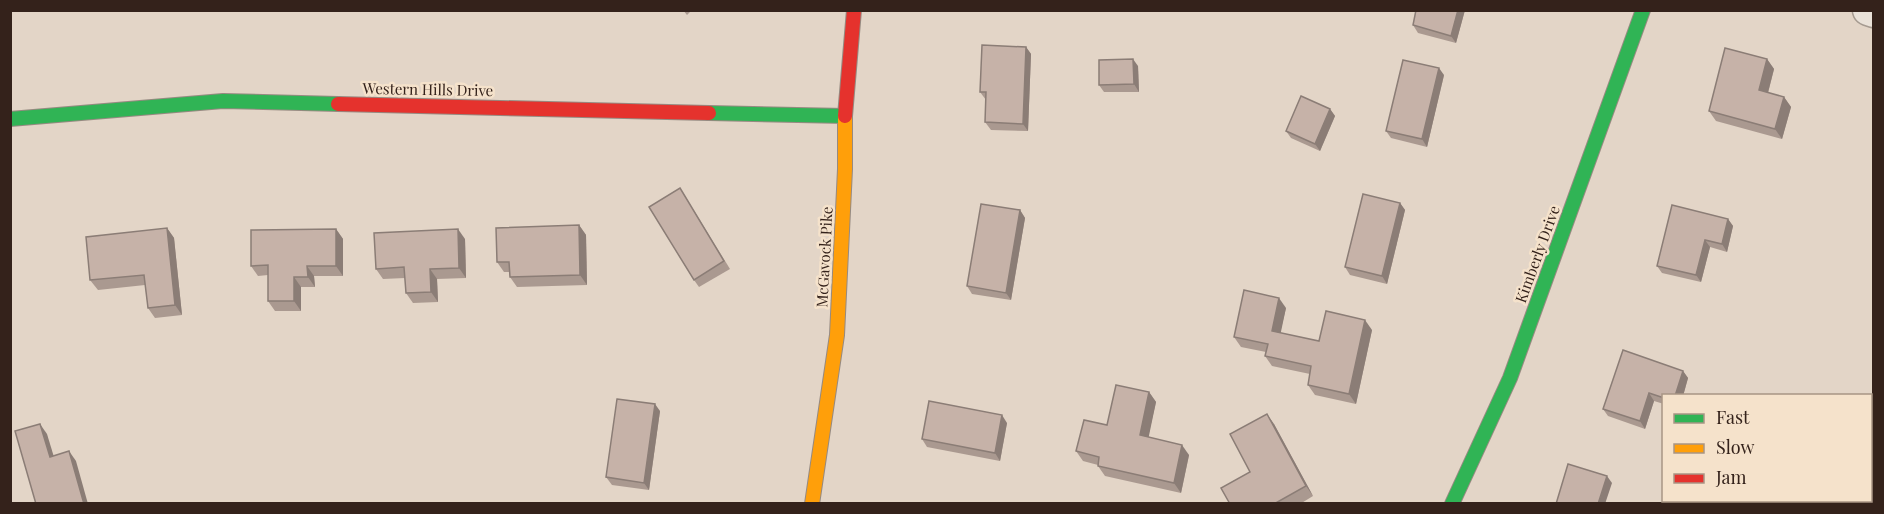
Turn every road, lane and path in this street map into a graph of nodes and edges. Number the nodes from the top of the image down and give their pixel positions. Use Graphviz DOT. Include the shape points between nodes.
graph roads {
  1 [pos="854,10"];
  2 [pos="1643,10"];
  3 [pos="1868,10"];
  4 [pos="1874,12"];
  5 [pos="845,116"];
  6 [pos="10,119"];
  7 [pos="812,504"];
  8 [pos="1452,504"];
  1 -- 5 [label="street, McGavock Pike"];
  2 -- 8 [label="street, Kimberly Drive" via="1510,378"];
  3 -- 4 [label="street"];
  5 -- 6 [label="street, Western Hills Drive" via="223,101"];
  5 -- 7 [label="street, McGavock Pike" via="837,336"];
}
